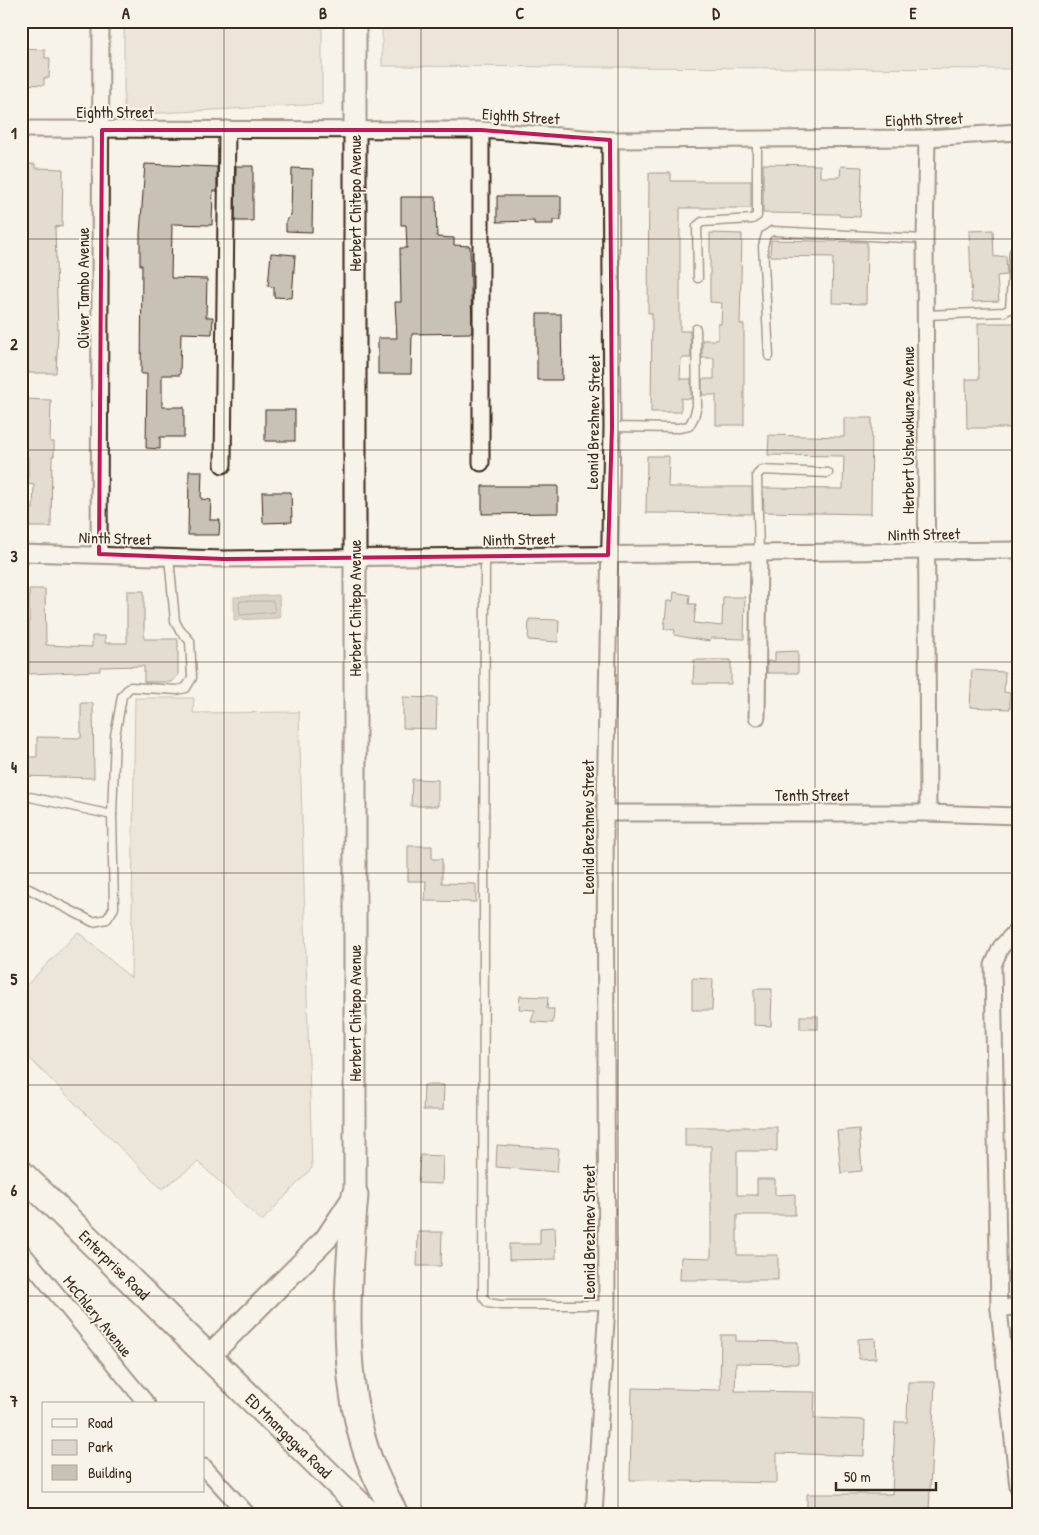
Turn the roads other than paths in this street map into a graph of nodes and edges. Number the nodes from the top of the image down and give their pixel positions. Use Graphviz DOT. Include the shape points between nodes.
graph roads {
  1 [pos="101,21"];
  2 [pos="356,21"];
  3 [pos="21,128"];
  4 [pos="354,128"];
  5 [pos="227,129"];
  6 [pos="102,130"];
  7 [pos="480,130"];
  8 [pos="1018,132"];
  9 [pos="927,138"];
  10 [pos="610,140"];
  11 [pos="757,140"];
  12 [pos="925,239"];
  13 [pos="1014,252"];
  14 [pos="698,278"];
  15 [pos="925,315"];
  16 [pos="696,329"];
  17 [pos="769,356"];
  18 [pos="612,427"];
  19 [pos="481,463"];
  20 [pos="223,465"];
  21 [pos="828,473"];
  22 [pos="1018,550"];
  23 [pos="926,551"];
  24 [pos="21,553"];
  25 [pos="759,553"];
  26 [pos="98,554"];
  27 [pos="608,556"];
  28 [pos="169,557"];
  29 [pos="354,557"];
  30 [pos="485,557"];
  31 [pos="757,717"];
  32 [pos="21,795"];
  33 [pos="606,813"];
  34 [pos="928,813"];
  35 [pos="112,815"];
  36 [pos="1018,816"];
  37 [pos="21,890"];
  38 [pos="1018,929"];
  39 [pos="21,1173"];
  40 [pos="355,1195"];
  41 [pos="21,1251"];
  42 [pos="607,1305"];
  43 [pos="1018,1306"];
  44 [pos="999,1309"];
  45 [pos="208,1357"];
  46 [pos="145,1402"];
  47 [pos="205,1468"];
  48 [pos="1018,1487"];
  49 [pos="247,1514"];
  50 [pos="369,1514"];
  51 [pos="395,1514"];
  52 [pos="594,1514"];
  1 -- 6 [label="street, Oliver Tambo Avenue"];
  2 -- 4 [label="main road, Herbert Chitepo Avenue"];
  3 -- 6 [label="street, Eighth Street"];
  4 -- 5 [label="street, Eighth Street"];
  4 -- 7 [label="street, Eighth Street"];
  4 -- 29 [label="main road, Herbert Chitepo Avenue"];
  5 -- 6 [label="street, Eighth Street"];
  5 -- 20 [label="street"];
  6 -- 26 [label="street, Oliver Tambo Avenue"];
  7 -- 10 [label="street, Eighth Street"];
  7 -- 19 [label="street"];
  8 -- 9 [label="street, Eighth Street"];
  9 -- 11 [label="street, Eighth Street"];
  9 -- 12 [label="street, Herbert Ushewokunze Avenue"];
  10 -- 11 [label="street, Eighth Street"];
  10 -- 18 [label="street, Leonid Brezhnev Street"];
  11 -- 14 [label="lane" via="757,216 702,222 697,226"];
  12 -- 15 [label="street, Herbert Ushewokunze Avenue"];
  12 -- 17 [label="lane" via="772,231 766,235 763,246"];
  13 -- 15 [label="lane" via="1010,309 1004,312"];
  15 -- 23 [label="street, Herbert Ushewokunze Avenue"];
  16 -- 18 [label="lane" via="697,406 689,426"];
  18 -- 27 [label="street, Leonid Brezhnev Street"];
  21 -- 25 [label="lane" via="762,470 758,475"];
  22 -- 23 [label="street, Ninth Street"];
  23 -- 25 [label="street, Ninth Street"];
  23 -- 34 [label="street, Herbert Ushewokunze Avenue"];
  24 -- 26 [label="street, Ninth Street"];
  25 -- 27 [label="street, Ninth Street"];
  25 -- 31 [label="street"];
  26 -- 28 [label="street, Ninth Street"];
  27 -- 30 [label="street, Ninth Street"];
  27 -- 33 [label="street, Leonid Brezhnev Street"];
  28 -- 29 [label="street, Ninth Street"];
  28 -- 35 [label="lane" via="175,621 190,641 192,678 186,688 130,687 122,696 115,736"];
  29 -- 30 [label="street, Ninth Street"];
  29 -- 40 [label="main road, Herbert Chitepo Avenue"];
  30 -- 42 [label="lane" via="483,1297 488,1303 501,1305"];
  32 -- 35 [label="lane"];
  33 -- 34 [label="street, Tenth Street"];
  33 -- 42 [label="street, Leonid Brezhnev Street"];
  34 -- 36 [label="street, Tenth Street"];
  35 -- 37 [label="lane" via="114,908 107,919 94,922 27,888"];
  38 -- 44 [label="street" via="1001,947 993,965"];
  39 -- 45 [label="highway, Enterprise Road"];
  40 -- 45 [label="main road" via="326,1239"];
  40 -- 51 [label="highway" via="348,1280 353,1393 362,1437"];
  41 -- 46 [label="street, McChlery Avenue"];
  42 -- 52 [label="street, Leonid Brezhnev Street"];
  43 -- 44 [label="street"];
  44 -- 48 [label="street"];
  45 -- 50 [label="highway, ED Mnangagwa Road"];
  47 -- 49 [label="street"];
}
